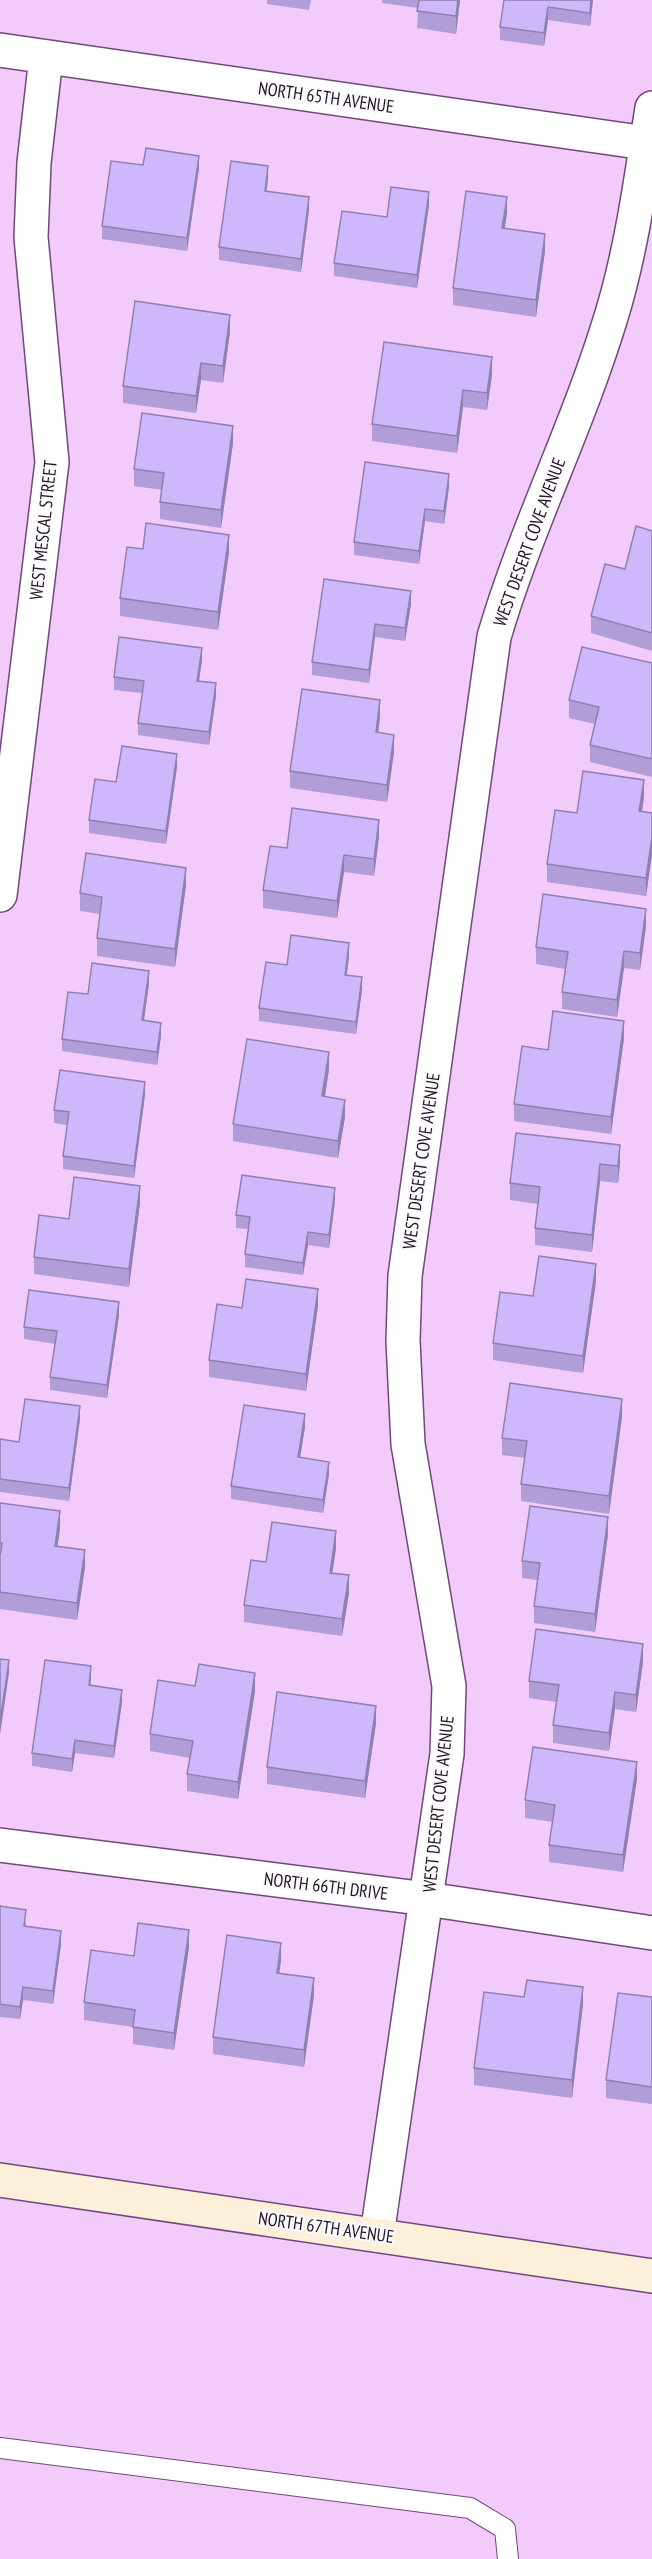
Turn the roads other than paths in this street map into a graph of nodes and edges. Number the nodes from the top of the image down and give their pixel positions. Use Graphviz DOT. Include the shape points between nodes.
graph roads {
  1 [pos="0,50"];
  2 [pos="46,57"];
  3 [pos="652,108"];
  4 [pos="649,144"];
  5 [pos="0,895"];
  6 [pos="0,1845"];
  7 [pos="427,1899"];
  8 [pos="652,1933"];
  9 [pos="0,2180"];
  10 [pos="377,2235"];
  11 [pos="652,2276"];
  12 [pos="0,2448"];
  13 [pos="508,2559"];
  1 -- 2 [label="street, NORTH 65TH AVENUE"];
  2 -- 4 [label="street, NORTH 65TH AVENUE"];
  2 -- 5 [label="street, WEST MESCAL STREET" via="35,152 31,237 52,462"];
  3 -- 4 [label="street, WEST DESERT COVE AVENUE"];
  4 -- 7 [label="street, WEST DESERT COVE AVENUE" via="612,315 510,584 494,637 405,1276 403,1341 408,1444 449,1686 447,1754"];
  6 -- 7 [label="street, NORTH 66TH DRIVE"];
  7 -- 8 [label="street, NORTH 66TH DRIVE"];
  7 -- 10 [label="street, WEST DESERT COVE AVENUE"];
  9 -- 10 [label="main road, NORTH 67TH AVENUE"];
  10 -- 11 [label="main road, NORTH 67TH AVENUE"];
  12 -- 13 [label="lane" via="470,2508 504,2529"];
}
